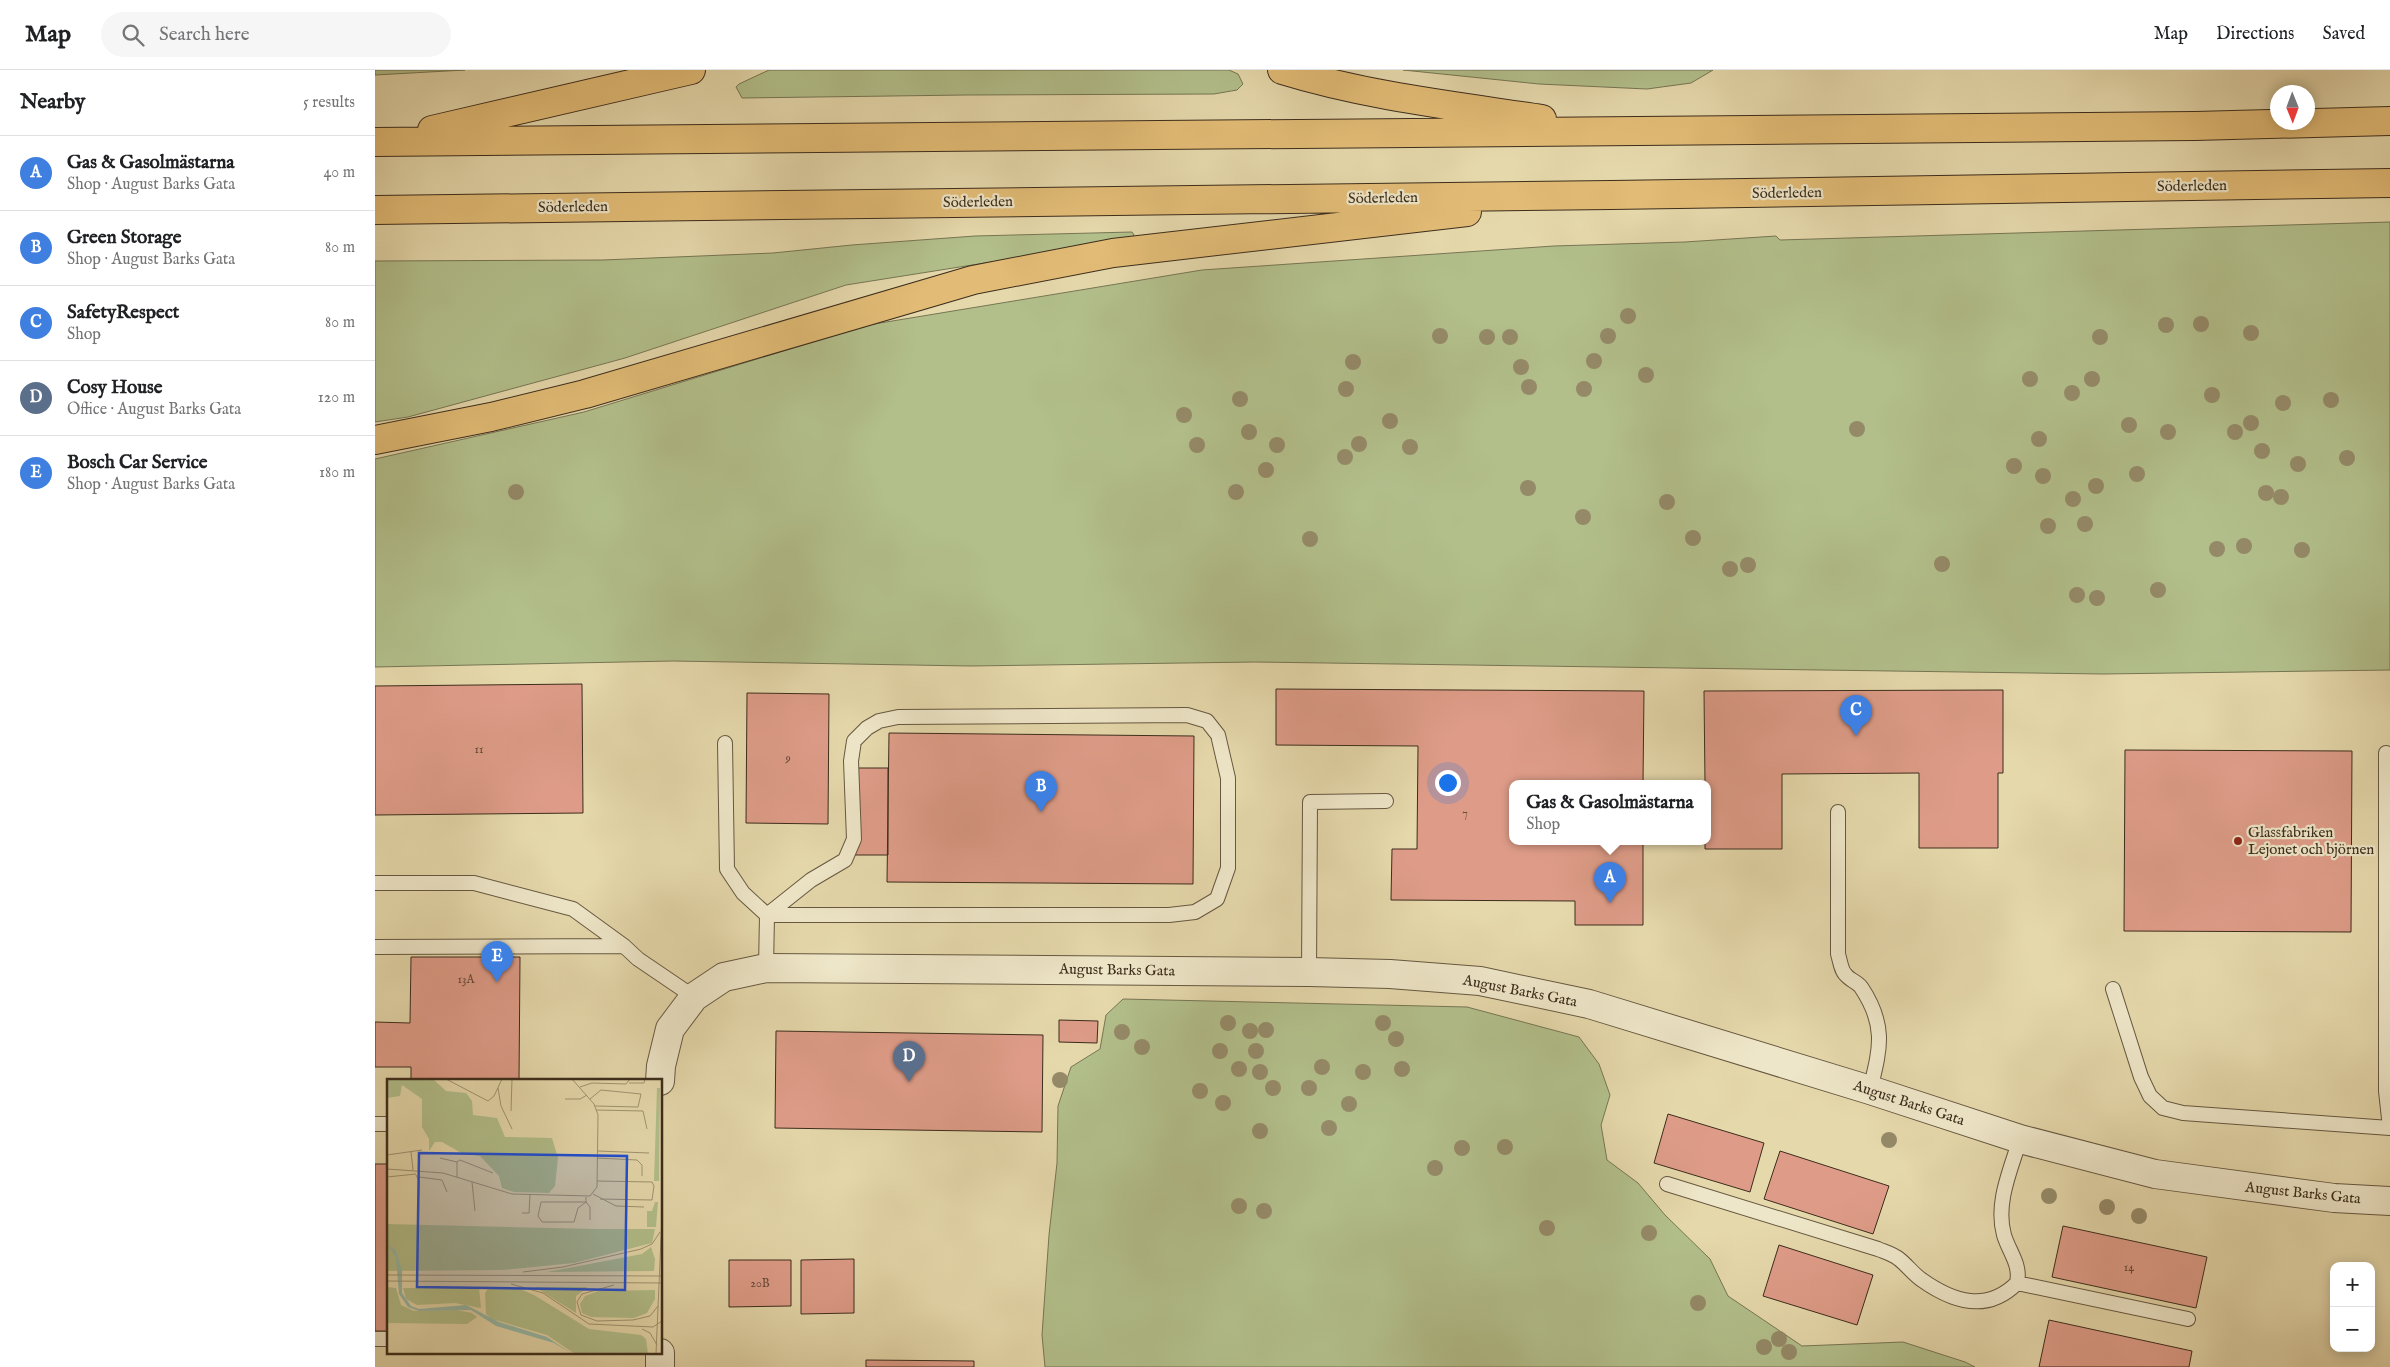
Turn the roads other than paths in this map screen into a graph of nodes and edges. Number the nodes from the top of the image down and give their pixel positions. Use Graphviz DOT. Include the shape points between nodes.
graph roads {
  1 [pos="691,70"];
  2 [pos="1282,70"];
  3 [pos="2390,121"];
  4 [pos="1622,131"];
  5 [pos="378,142"];
  6 [pos="2390,183"];
  7 [pos="1611,196"];
  8 [pos="375,210"];
  9 [pos="375,440"];
  10 [pos="725,743"];
  11 [pos="2386,753"];
  12 [pos="1386,801"];
  13 [pos="1838,812"];
  14 [pos="375,883"];
  15 [pos="767,916"];
  16 [pos="624,946"];
  17 [pos="375,947"];
  18 [pos="766,968"];
  19 [pos="1309,972"];
  20 [pos="2113,989"];
  21 [pos="694,998"];
  22 [pos="660,1079"];
  23 [pos="1870,1090"];
  24 [pos="2390,1128"];
  25 [pos="2020,1139"];
  26 [pos="1667,1184"];
  27 [pos="2390,1201"];
  28 [pos="2017,1283"];
  29 [pos="2188,1319"];
  30 [pos="660,1354"];
  31 [pos="660,1367"];
  1 -- 5 [label="highway"];
  2 -- 4 [label="highway" via="1415,100"];
  3 -- 4 [label="highway"];
  4 -- 5 [label="highway"];
  6 -- 7 [label="highway, Söderleden"];
  7 -- 8 [label="highway, Söderleden"];
  7 -- 9 [label="highway" via="1113,253 983,278 585,394 491,418"];
  10 -- 15 [label="lane" via="727,869 743,893"];
  11 -- 24 [label="lane" via="2385,1091"];
  12 -- 19 [label="lane" via="1310,802"];
  13 -- 23 [label="lane" via="1838,954 1844,974 1859,984 1871,1004 1881,1040"];
  14 -- 16 [label="lane" via="474,883 525,895 573,909"];
  15 -- 15 [label="lane" via="811,880 845,860 854,839 851,761 854,741 879,721 898,717 1187,715 1207,721 1218,735 1228,778 1228,868 1217,899 1195,912 1169,915"];
  15 -- 18 [label="lane"];
  16 -- 17 [label="lane"];
  16 -- 21 [label="lane"];
  18 -- 19 [label="street, August Barks Gata"];
  18 -- 21 [label="street, August Barks Gata" via="724,977"];
  19 -- 23 [label="street, August Barks Gata" via="1390,974 1489,983 1589,1004"];
  20 -- 24 [label="lane" via="2141,1077 2150,1096 2163,1108 2183,1113"];
  21 -- 22 [label="street, August Barks Gata" via="670,1029"];
  23 -- 25 [label="street, August Barks Gata"];
  25 -- 27 [label="street, August Barks Gata" via="2155,1174 2334,1198"];
  25 -- 28 [label="lane" via="2003,1193 2002,1214 2004,1235 2019,1272"];
  26 -- 28 [label="lane" via="1878,1249 1898,1257 1920,1279 1957,1300 1999,1298"];
  28 -- 29 [label="lane"];
  30 -- 31 [label="street"];
}
